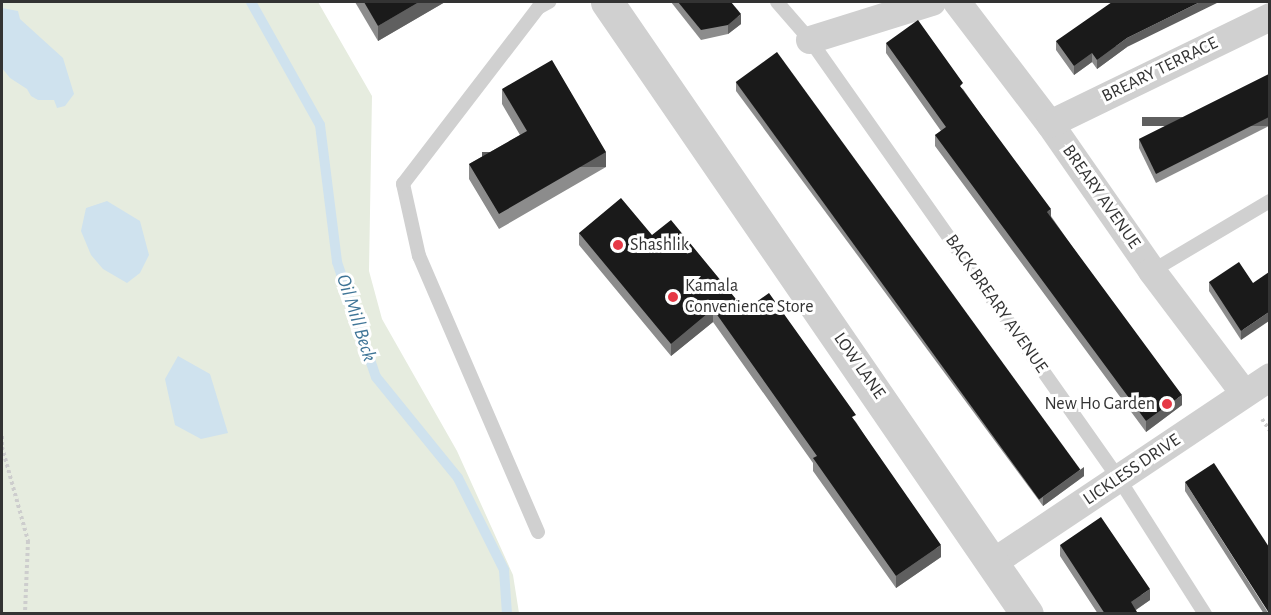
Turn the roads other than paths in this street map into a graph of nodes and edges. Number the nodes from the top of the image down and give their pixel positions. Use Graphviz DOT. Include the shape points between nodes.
graph roads {
  1 [pos="549,2"];
  2 [pos="607,2"];
  3 [pos="777,2"];
  4 [pos="932,2"];
  5 [pos="957,2"];
  6 [pos="1269,17"];
  7 [pos="810,40"];
  8 [pos="1050,124"];
  9 [pos="1269,201"];
  10 [pos="1152,271"];
  11 [pos="1269,377"];
  12 [pos="1244,393"];
  13 [pos="1119,479"];
  14 [pos="538,532"];
  15 [pos="994,562"];
  16 [pos="1027,614"];
  17 [pos="1205,614"];
  1 -- 14 [label="lane" via="538,8 403,184 419,256"];
  2 -- 15 [label="street, LOW LANE"];
  3 -- 7 [label="lane, BACK BREARY AVENUE"];
  4 -- 7 [label="street"];
  5 -- 8 [label="street, BREARY AVENUE"];
  6 -- 8 [label="street, BREARY TERRACE"];
  7 -- 13 [label="lane, BACK BREARY AVENUE"];
  8 -- 10 [label="street, BREARY AVENUE"];
  9 -- 10 [label="lane"];
  10 -- 12 [label="street, BREARY AVENUE"];
  11 -- 12 [label="street, LICKLESS DRIVE"];
  12 -- 13 [label="street, LICKLESS DRIVE"];
  13 -- 15 [label="street, LICKLESS DRIVE"];
  13 -- 17 [label="lane, BACK BREARY AVENUE"];
  15 -- 16 [label="street, LOW LANE"];
}
